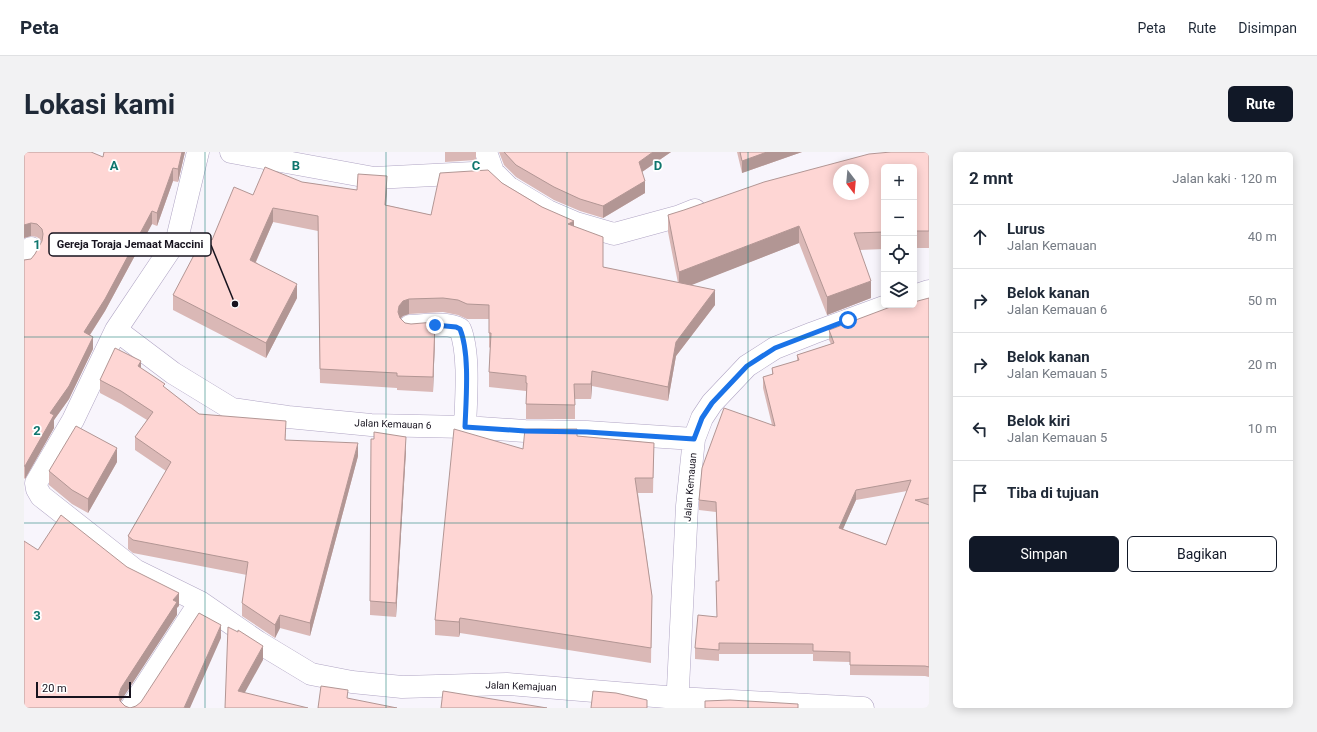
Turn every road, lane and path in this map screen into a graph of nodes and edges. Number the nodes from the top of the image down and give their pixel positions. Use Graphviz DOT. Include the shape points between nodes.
graph roads {
  1 [pos="198,152"];
  2 [pos="231,152"];
  3 [pos="486,152"];
  4 [pos="493,172"];
  5 [pos="716,203"];
  6 [pos="929,291"];
  7 [pos="917,295"];
  8 [pos="881,308"];
  9 [pos="410,326"];
  10 [pos="116,330"];
  11 [pos="465,427"];
  12 [pos="694,439"];
  13 [pos="200,602"];
  14 [pos="677,703"];
  15 [pos="131,708"];
  16 [pos="863,708"];
  1 -- 10 [label="street, Jalan Kemajuan" via="176,239"];
  2 -- 4 [label="street" via="374,178"];
  3 -- 4 [label="street"];
  4 -- 5 [label="street" via="508,187 548,211 576,223 614,234"];
  6 -- 7 [label="street"];
  8 -- 12 [label="street, Jalan Kemauan" via="775,348 747,366 712,403 702,418"];
  9 -- 11 [label="street" via="435,325 460,329 465,342"];
  10 -- 11 [label="street, Jalan Kemauan 6" via="173,373 232,409 371,425"];
  10 -- 13 [label="street, Jalan Kemajuan" via="73,420 36,483 37,489 41,496 135,570"];
  11 -- 12 [label="street, Jalan Kemauan 6"];
  12 -- 14 [label="street, Jalan Kemauan" via="687,506"];
  13 -- 14 [label="street, Jalan Kemajuan" via="311,674 352,682 402,687 507,684"];
  13 -- 15 [label="street"];
  14 -- 16 [label="street, Jalan Kemajuan"];
}
